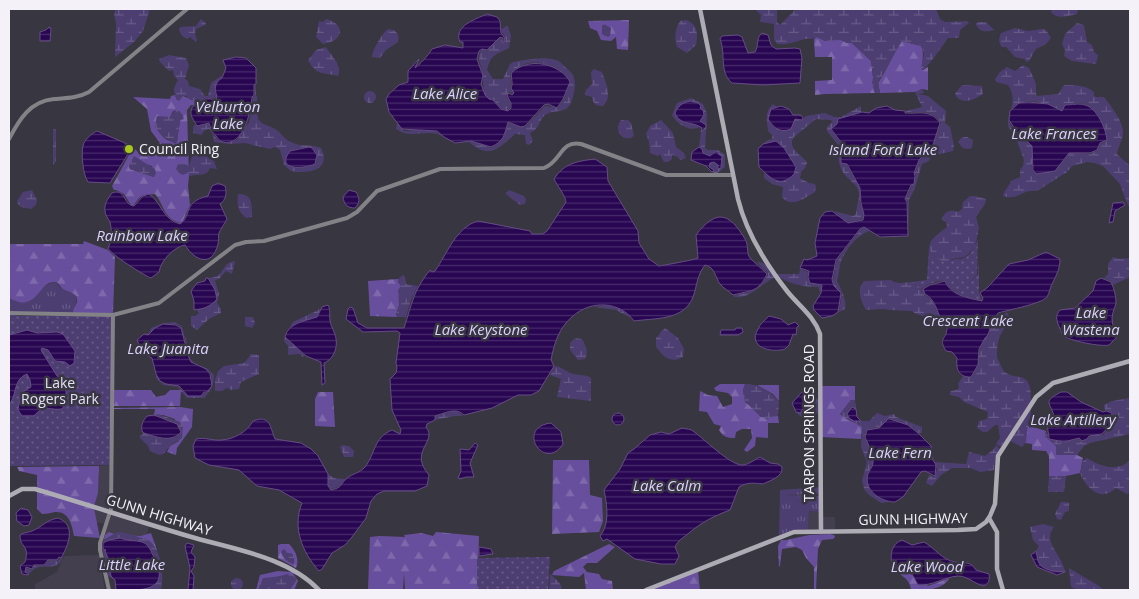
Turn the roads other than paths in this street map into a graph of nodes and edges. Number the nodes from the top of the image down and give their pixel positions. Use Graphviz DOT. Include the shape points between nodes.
graph roads {
  1 [pos="187,9"];
  2 [pos="700,9"];
  3 [pos="9,139"];
  4 [pos="733,175"];
  5 [pos="9,313"];
  6 [pos="113,315"];
  7 [pos="1130,360"];
  8 [pos="9,496"];
  9 [pos="111,512"];
  10 [pos="987,520"];
  11 [pos="820,531"];
  12 [pos="109,590"];
  13 [pos="318,590"];
  14 [pos="646,590"];
  15 [pos="1003,590"];
  1 -- 3 [label="street" via="89,92 45,100 31,107 21,117"];
  2 -- 4 [label="main road, TARPON SPRINGS ROAD"];
  4 -- 6 [label="street" via="666,175 574,143 564,148 554,163 544,168 440,169 377,191 358,212 347,218 264,241 235,245 159,304"];
  4 -- 11 [label="main road, TARPON SPRINGS ROAD" via="745,222 757,245 790,295 814,321 821,339"];
  5 -- 6 [label="street"];
  6 -- 9 [label="street"];
  7 -- 10 [label="main road" via="1053,383 1036,397 998,456 995,504"];
  8 -- 9 [label="main road, GUNN HIGHWAY" via="20,490 33,489"];
  9 -- 12 [label="street" via="100,543"];
  9 -- 13 [label="main road, GUNN HIGHWAY" via="286,566"];
  10 -- 11 [label="main road, GUNN HIGHWAY" via="976,529 966,530"];
  10 -- 15 [label="main road" via="997,532 997,568"];
  11 -- 14 [label="main road, GUNN HIGHWAY" via="791,533"];
}
